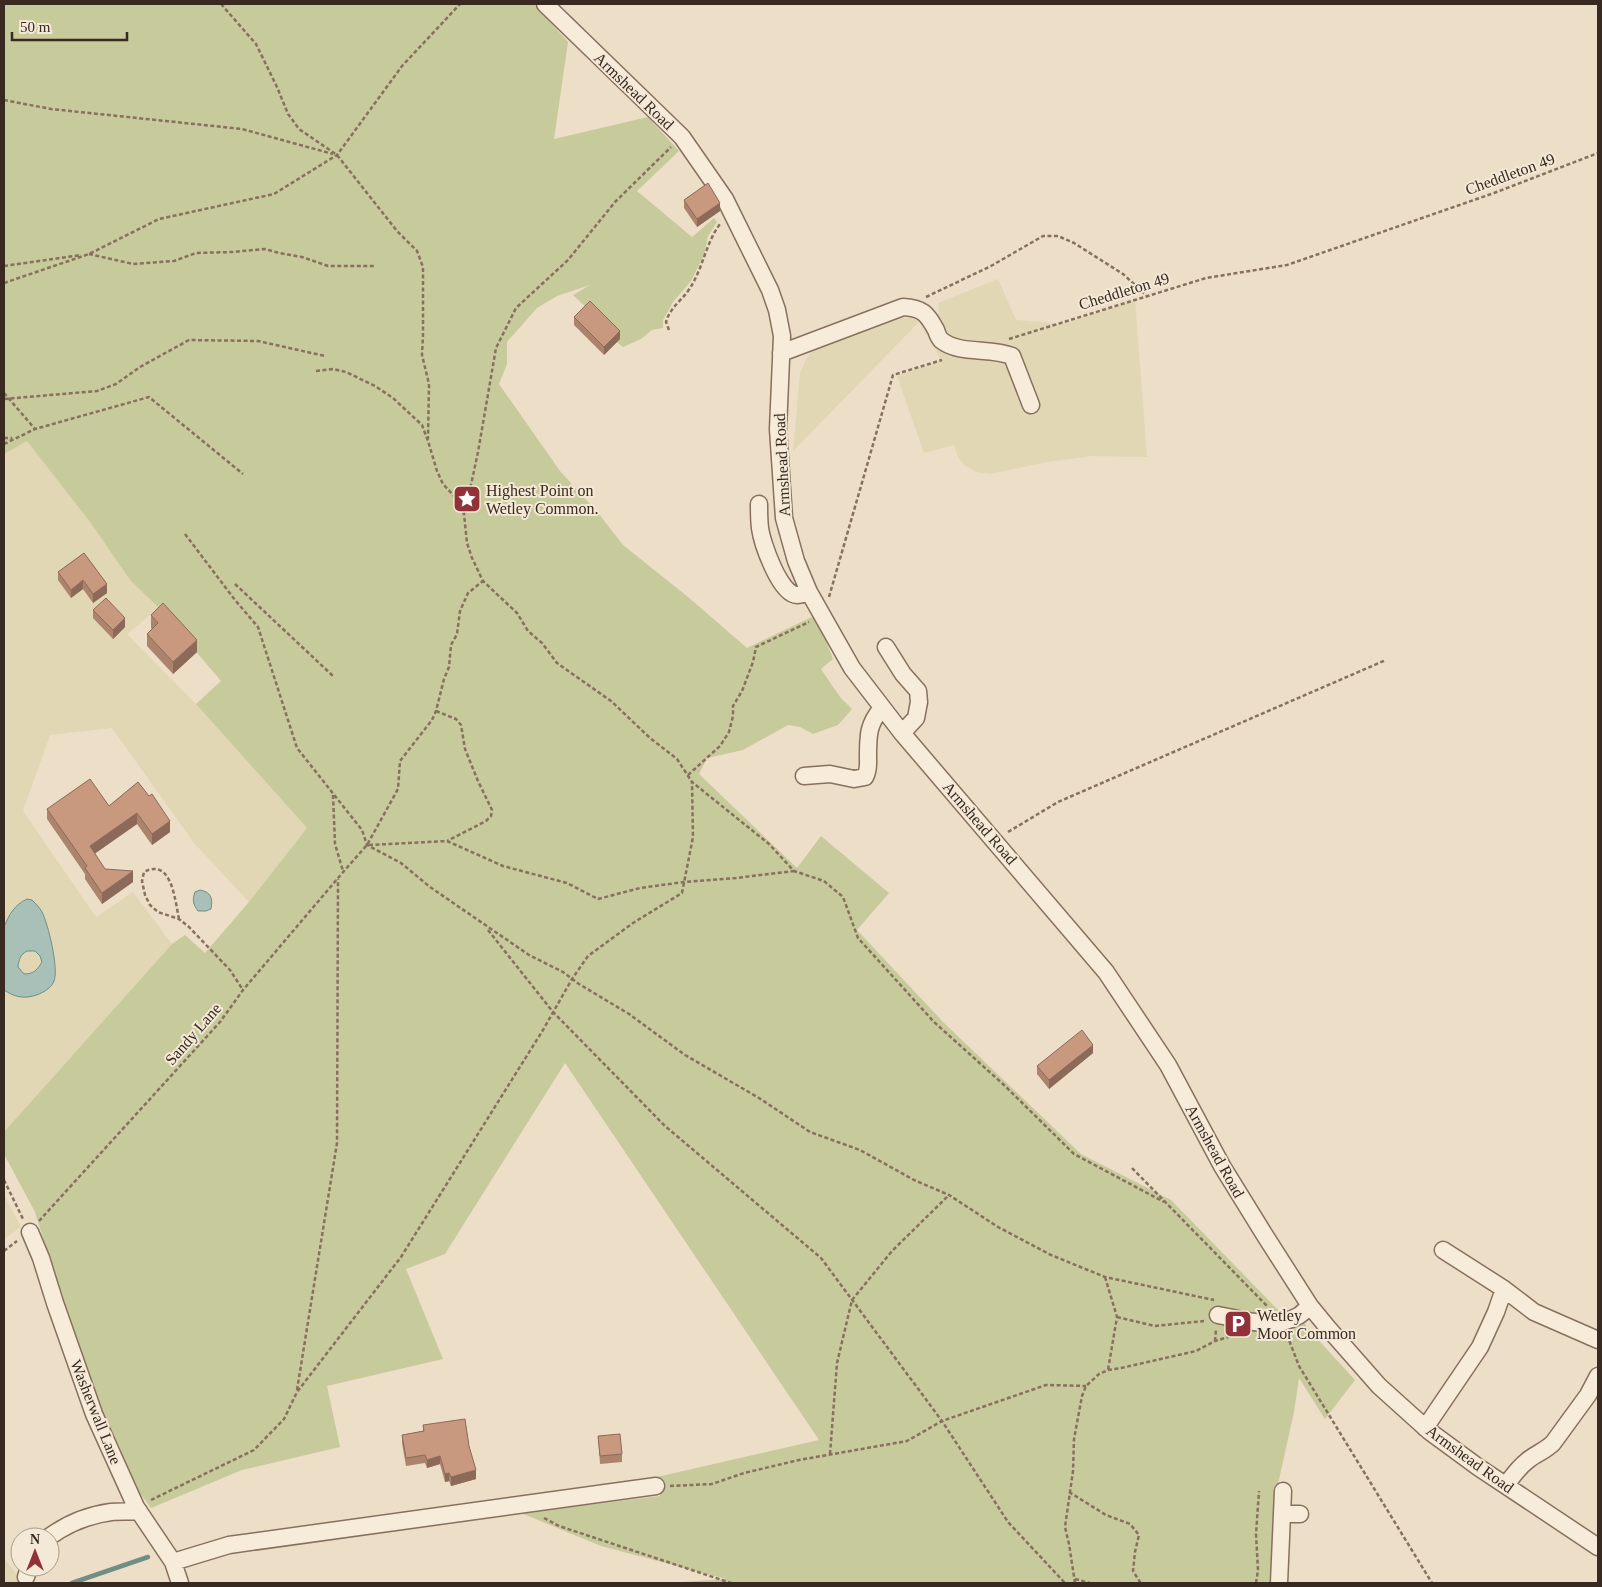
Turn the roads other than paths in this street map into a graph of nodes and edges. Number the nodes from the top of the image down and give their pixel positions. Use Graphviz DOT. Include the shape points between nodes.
graph roads {
  1 [pos="544,4"];
  2 [pos="781,353"];
  3 [pos="1031,405"];
  4 [pos="759,504"];
  5 [pos="809,592"];
  6 [pos="886,647"];
  7 [pos="882,708"];
  8 [pos="902,733"];
  9 [pos="804,776"];
  10 [pos="30,1232"];
  11 [pos="1443,1250"];
  12 [pos="1504,1289"];
  13 [pos="1310,1306"];
  14 [pos="1216,1312"];
  15 [pos="1598,1340"];
  16 [pos="1598,1376"];
  17 [pos="1425,1428"];
  18 [pos="1506,1485"];
  19 [pos="656,1486"];
  20 [pos="1283,1491"];
  21 [pos="137,1509"];
  22 [pos="1283,1514"];
  23 [pos="1300,1514"];
  24 [pos="60,1529"];
  25 [pos="1598,1547"];
  26 [pos="173,1562"];
  27 [pos="180,1583"];
  28 [pos="1279,1583"];
  1 -- 2 [label="street, Armshead Road" via="682,137 725,200 770,290 782,336"];
  2 -- 3 [label="street" via="904,307 919,308 940,339 958,349 1002,352 1012,356"];
  2 -- 5 [label="street, Armshead Road" via="778,429 784,518"];
  4 -- 5 [label="street" via="760,528 775,572 792,594"];
  5 -- 7 [label="street, Armshead Road" via="852,668"];
  6 -- 8 [label="street" via="918,691 916,718"];
  7 -- 8 [label="street, Armshead Road"];
  7 -- 9 [label="street" via="873,718 868,738 866,777"];
  8 -- 13 [label="street, Armshead Road" via="1106,972 1168,1065 1222,1166"];
  10 -- 21 [label="street, Washerwall Lane" via="94,1414"];
  11 -- 12 [label="street"];
  12 -- 15 [label="street" via="1534,1312"];
  12 -- 17 [label="street" via="1480,1347"];
  13 -- 14 [label="street" via="1298,1316 1267,1324"];
  13 -- 17 [label="street, Armshead Road" via="1379,1386"];
  16 -- 18 [label="street" via="1548,1449 1528,1460"];
  17 -- 18 [label="street, Armshead Road"];
  18 -- 25 [label="street, Armshead Road"];
  19 -- 26 [label="street" via="229,1545"];
  20 -- 22 [label="street"];
  21 -- 24 [label="street" via="111,1512"];
  21 -- 26 [label="street, Washerwall Lane"];
  22 -- 23 [label="street"];
  22 -- 28 [label="street"];
  26 -- 27 [label="street, Washerwall Lane"];
}
